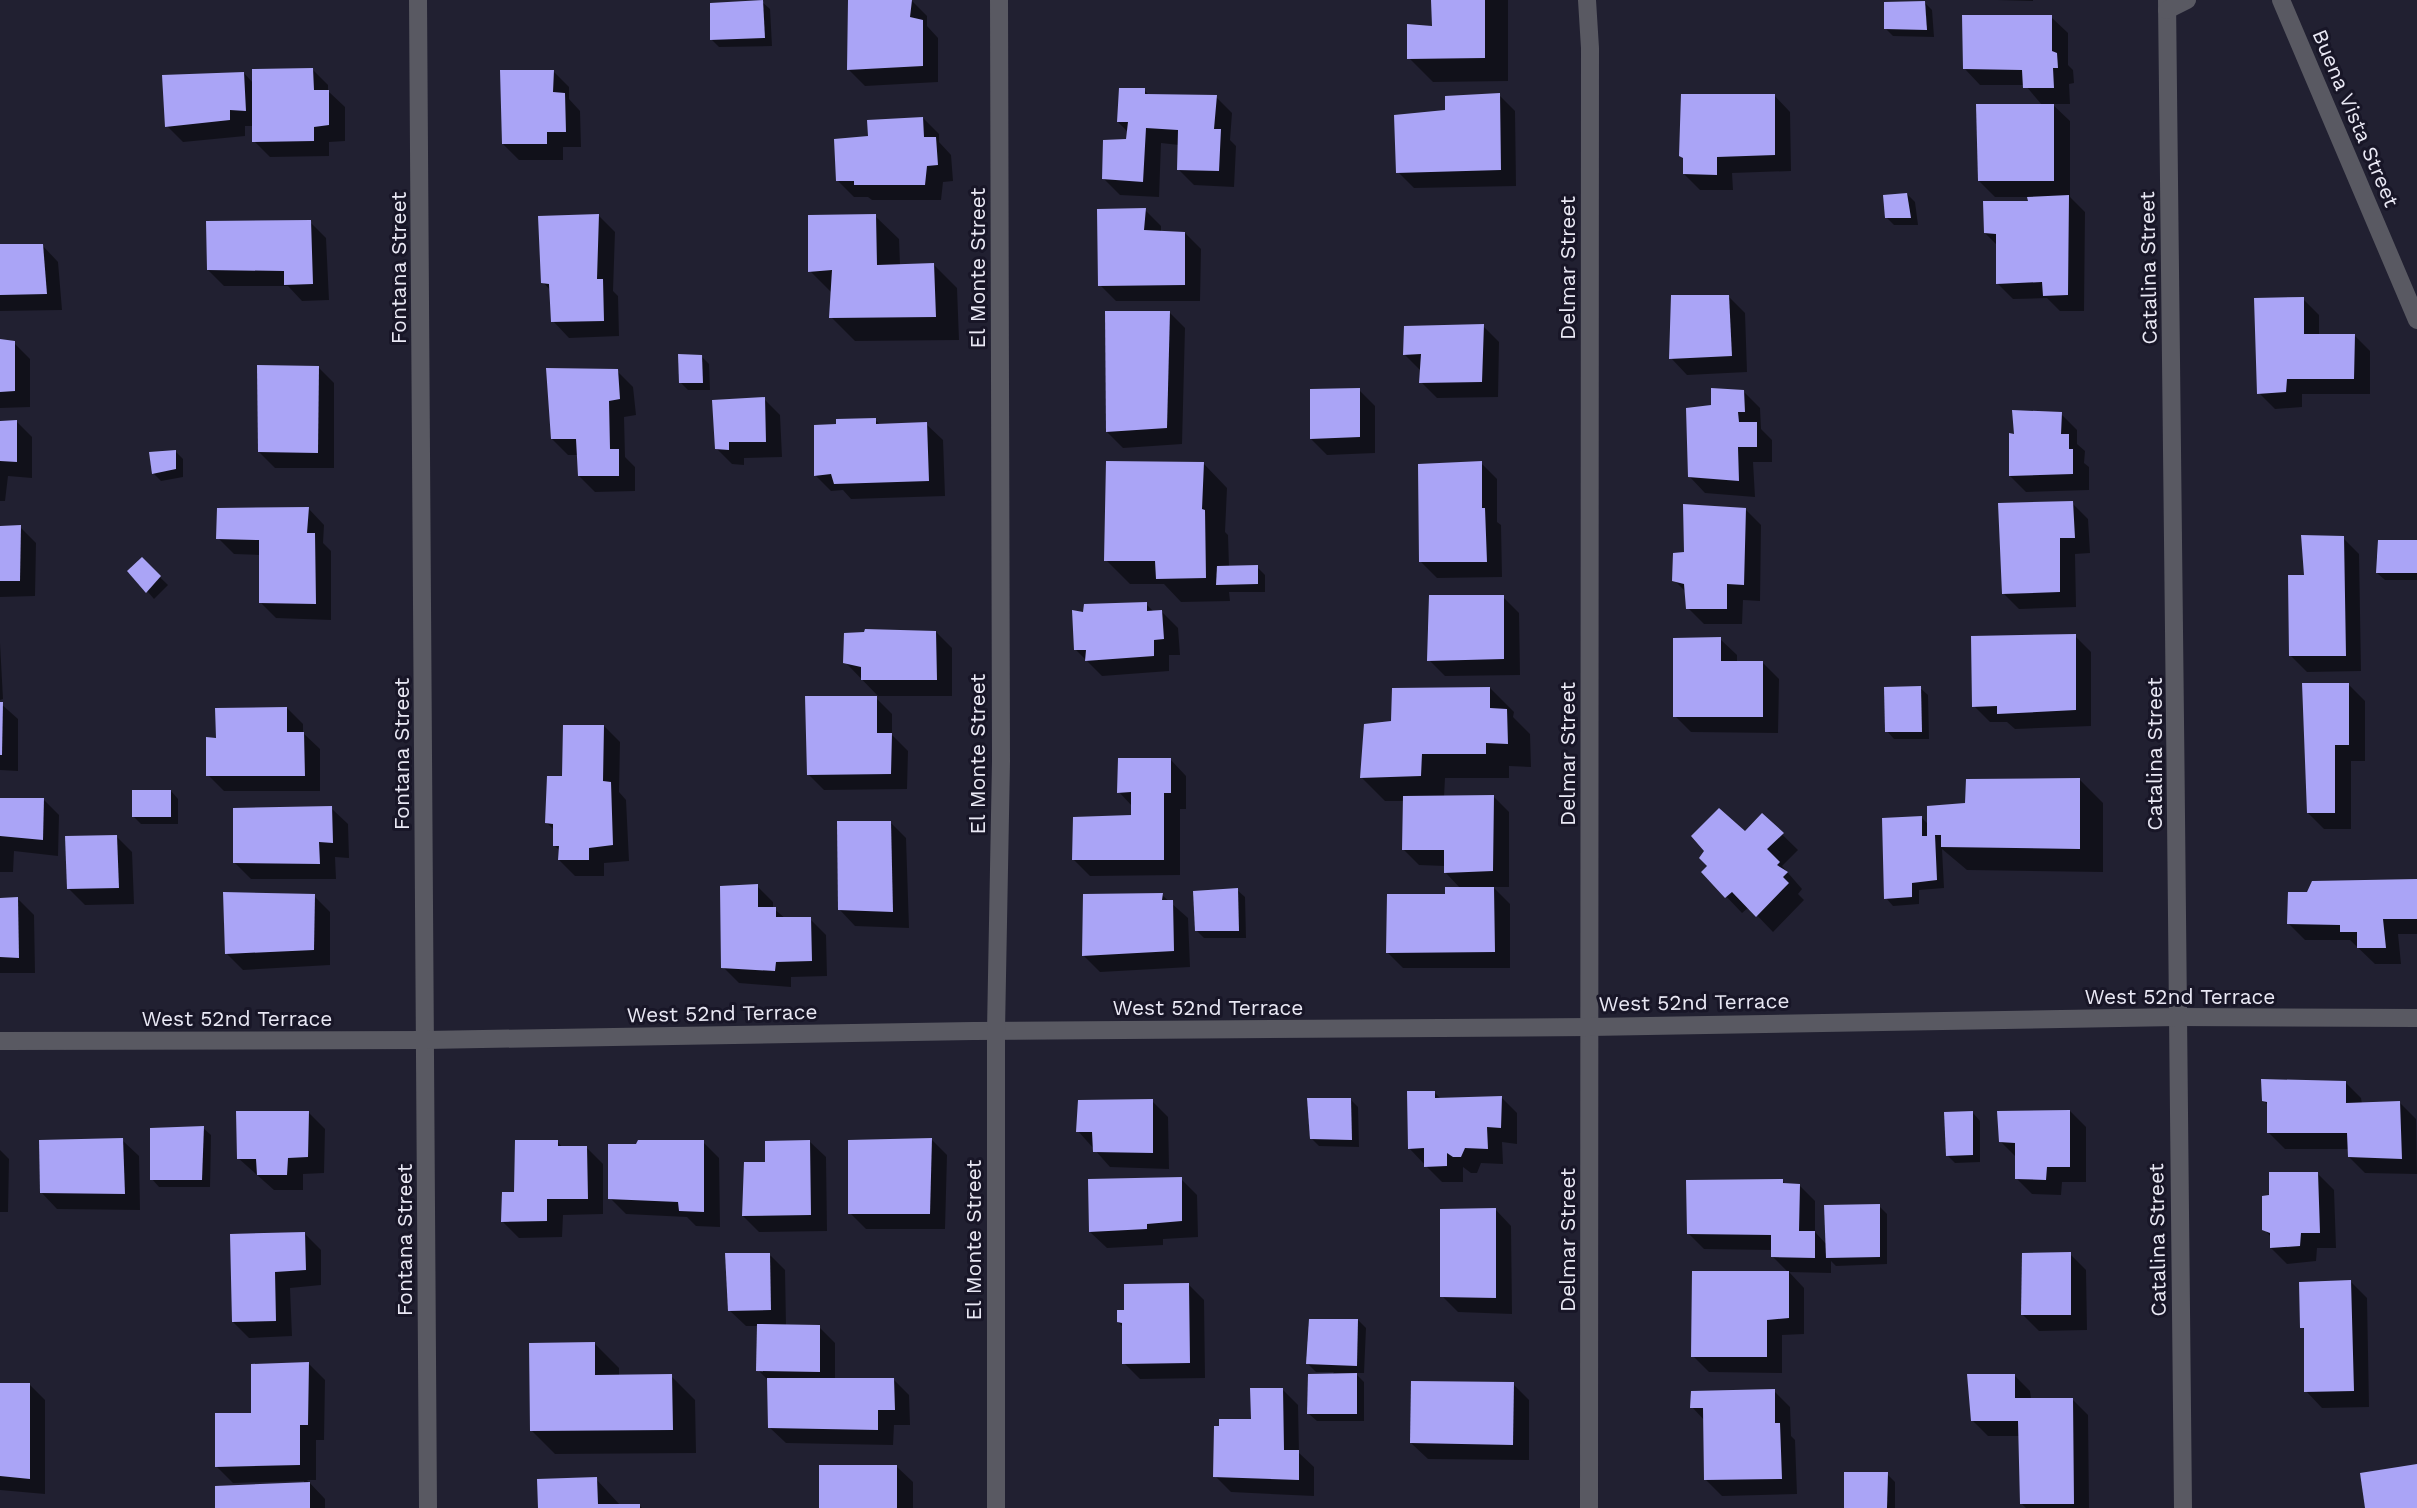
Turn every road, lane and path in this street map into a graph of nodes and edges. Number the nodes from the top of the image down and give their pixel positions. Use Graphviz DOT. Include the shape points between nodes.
graph roads {
  1 [pos="418,0"];
  2 [pos="999,0"];
  3 [pos="1587,0"];
  4 [pos="2187,0"];
  5 [pos="2281,0"];
  6 [pos="2167,5"];
  7 [pos="2417,320"];
  8 [pos="2177,1017"];
  9 [pos="2417,1018"];
  10 [pos="1590,1027"];
  11 [pos="996,1031"];
  12 [pos="426,1040"];
  13 [pos="0,1041"];
  14 [pos="428,1508"];
  15 [pos="996,1508"];
  16 [pos="1589,1508"];
  17 [pos="2183,1508"];
  1 -- 12 [label="street, Fontana Street"];
  2 -- 11 [label="street, El Monte Street" via="1001,762"];
  3 -- 10 [label="street, Delmar Street"];
  4 -- 6 [label="street"];
  5 -- 7 [label="street, Buena Vista Street"];
  6 -- 8 [label="street, Catalina Street"];
  8 -- 9 [label="street, West 52nd Terrace"];
  8 -- 10 [label="street, West 52nd Terrace"];
  8 -- 17 [label="street, Catalina Street"];
  10 -- 11 [label="street, West 52nd Terrace"];
  10 -- 16 [label="street, Delmar Street"];
  11 -- 12 [label="street, West 52nd Terrace"];
  11 -- 15 [label="street, El Monte Street"];
  12 -- 13 [label="street, West 52nd Terrace"];
  12 -- 14 [label="street, Fontana Street"];
}
